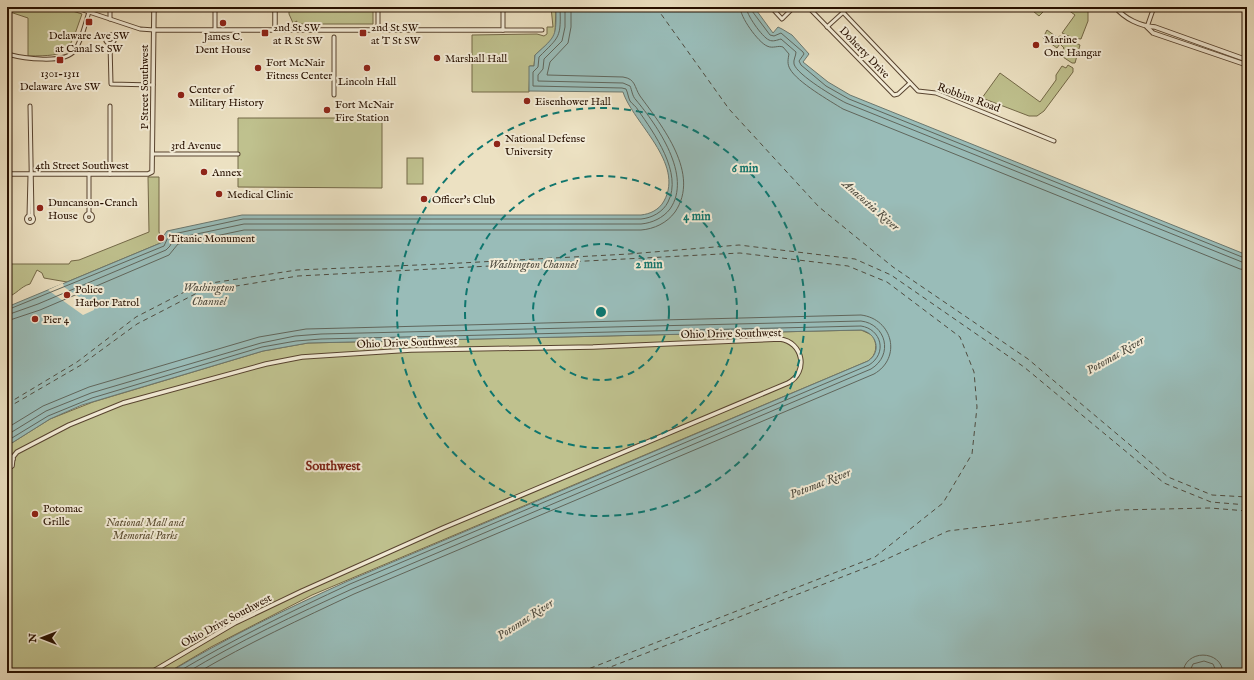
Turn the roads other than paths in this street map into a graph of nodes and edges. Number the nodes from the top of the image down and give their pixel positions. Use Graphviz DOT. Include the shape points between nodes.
graph roads {
  1 [pos="74,7"];
  2 [pos="110,7"];
  3 [pos="154,7"];
  4 [pos="215,7"];
  5 [pos="275,7"];
  6 [pos="378,7"];
  7 [pos="503,7"];
  8 [pos="771,7"];
  9 [pos="794,7"];
  10 [pos="808,7"];
  11 [pos="838,7"];
  12 [pos="849,7"];
  13 [pos="1115,7"];
  14 [pos="1154,7"];
  15 [pos="89,12"];
  16 [pos="843,12"];
  17 [pos="110,19"];
  18 [pos="827,27"];
  19 [pos="1147,27"];
  20 [pos="154,30"];
  21 [pos="215,30"];
  22 [pos="275,30"];
  23 [pos="378,30"];
  24 [pos="503,30"];
  25 [pos="542,30"];
  26 [pos="334,37"];
  27 [pos="110,44"];
  28 [pos="7,54"];
  29 [pos="1247,60"];
  30 [pos="1247,65"];
  31 [pos="910,83"];
  32 [pos="153,85"];
  33 [pos="334,95"];
  34 [pos="30,106"];
  35 [pos="110,106"];
  36 [pos="1054,141"];
  37 [pos="153,154"];
  38 [pos="238,154"];
  39 [pos="153,168"];
  40 [pos="7,174"];
  41 [pos="30,174"];
  42 [pos="89,174"];
  43 [pos="110,174"];
  44 [pos="89,214"];
  45 [pos="30,216"];
  46 [pos="13,459"];
  47 [pos="7,460"];
  48 [pos="7,469"];
  49 [pos="150,673"];
  1 -- 15 [label="street"];
  2 -- 17 [label="street"];
  3 -- 20 [label="street, P Street Southwest"];
  4 -- 21 [label="street"];
  5 -- 22 [label="street"];
  6 -- 23 [label="street"];
  7 -- 24 [label="street"];
  8 -- 9 [label="street" via="782,19"];
  10 -- 18 [label="street, Doherty Drive"];
  11 -- 16 [label="street, Robbins Road"];
  12 -- 16 [label="street"];
  13 -- 19 [label="street" via="1129,19"];
  14 -- 19 [label="street"];
  15 -- 17 [label="street"];
  15 -- 28 [label="street" via="76,48 68,57 26,58"];
  16 -- 18 [label="street"];
  16 -- 31 [label="street, Robbins Road"];
  17 -- 20 [label="street" via="140,29"];
  18 -- 31 [label="street, Doherty Drive" via="894,95"];
  19 -- 29 [label="street" via="1155,27"];
  19 -- 30 [label="street" via="1153,33"];
  20 -- 21 [label="street"];
  20 -- 32 [label="street, P Street Southwest"];
  21 -- 22 [label="street"];
  22 -- 23 [label="street"];
  23 -- 24 [label="street"];
  24 -- 25 [label="street"];
  26 -- 33 [label="street"];
  27 -- 32 [label="street" via="110,82 114,85"];
  31 -- 36 [label="street, Robbins Road" via="921,92 936,93"];
  32 -- 37 [label="street, P Street Southwest"];
  34 -- 41 [label="street"];
  35 -- 43 [label="street"];
  37 -- 38 [label="street, 3rd Avenue"];
  37 -- 39 [label="street, P Street Southwest"];
  39 -- 43 [label="street, 4th Street Southwest" via="149,174"];
  40 -- 41 [label="street, 4th Street Southwest"];
  41 -- 42 [label="street, 4th Street Southwest"];
  41 -- 45 [label="street"];
  42 -- 43 [label="street, 4th Street Southwest"];
  42 -- 44 [label="street"];
  46 -- 47 [label="street, Ohio Drive Southwest"];
  46 -- 48 [label="street, Ohio Drive Southwest" via="12,466"];
  46 -- 49 [label="street, Ohio Drive Southwest" via="15,454 55,432 111,407 266,364 308,356 411,350 587,347 780,339 798,350 801,368 796,377 788,383 472,515 308,588 235,623"];
}
